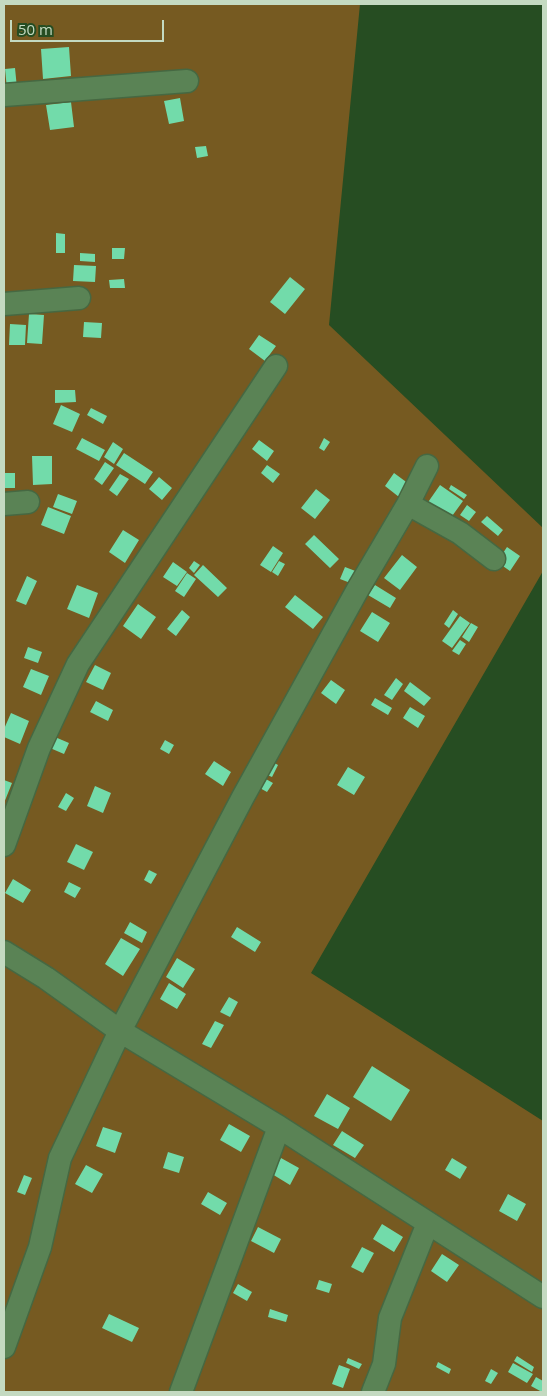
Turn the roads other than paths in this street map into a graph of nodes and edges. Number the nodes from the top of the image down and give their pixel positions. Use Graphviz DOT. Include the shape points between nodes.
graph roads {
  1 [pos="187,81"];
  2 [pos="4,95"];
  3 [pos="79,298"];
  4 [pos="4,304"];
  5 [pos="276,366"];
  6 [pos="427,466"];
  7 [pos="28,502"];
  8 [pos="4,504"];
  9 [pos="408,504"];
  10 [pos="494,559"];
  11 [pos="4,845"];
  12 [pos="4,952"];
  13 [pos="120,1031"];
  14 [pos="279,1128"];
  15 [pos="428,1223"];
  16 [pos="543,1297"];
  17 [pos="4,1347"];
  18 [pos="181,1392"];
  19 [pos="373,1392"];
  1 -- 2 [label="street"];
  3 -- 4 [label="street"];
  5 -- 11 [label="street" via="78,664 39,748"];
  6 -- 9 [label="street"];
  7 -- 8 [label="street"];
  9 -- 10 [label="street" via="460,533"];
  9 -- 13 [label="street" via="247,788"];
  12 -- 13 [label="street"];
  13 -- 14 [label="street"];
  13 -- 17 [label="street" via="60,1158 40,1246"];
  14 -- 15 [label="street"];
  14 -- 18 [label="street"];
  15 -- 16 [label="street"];
  15 -- 19 [label="street" via="390,1318 384,1364"];
}
